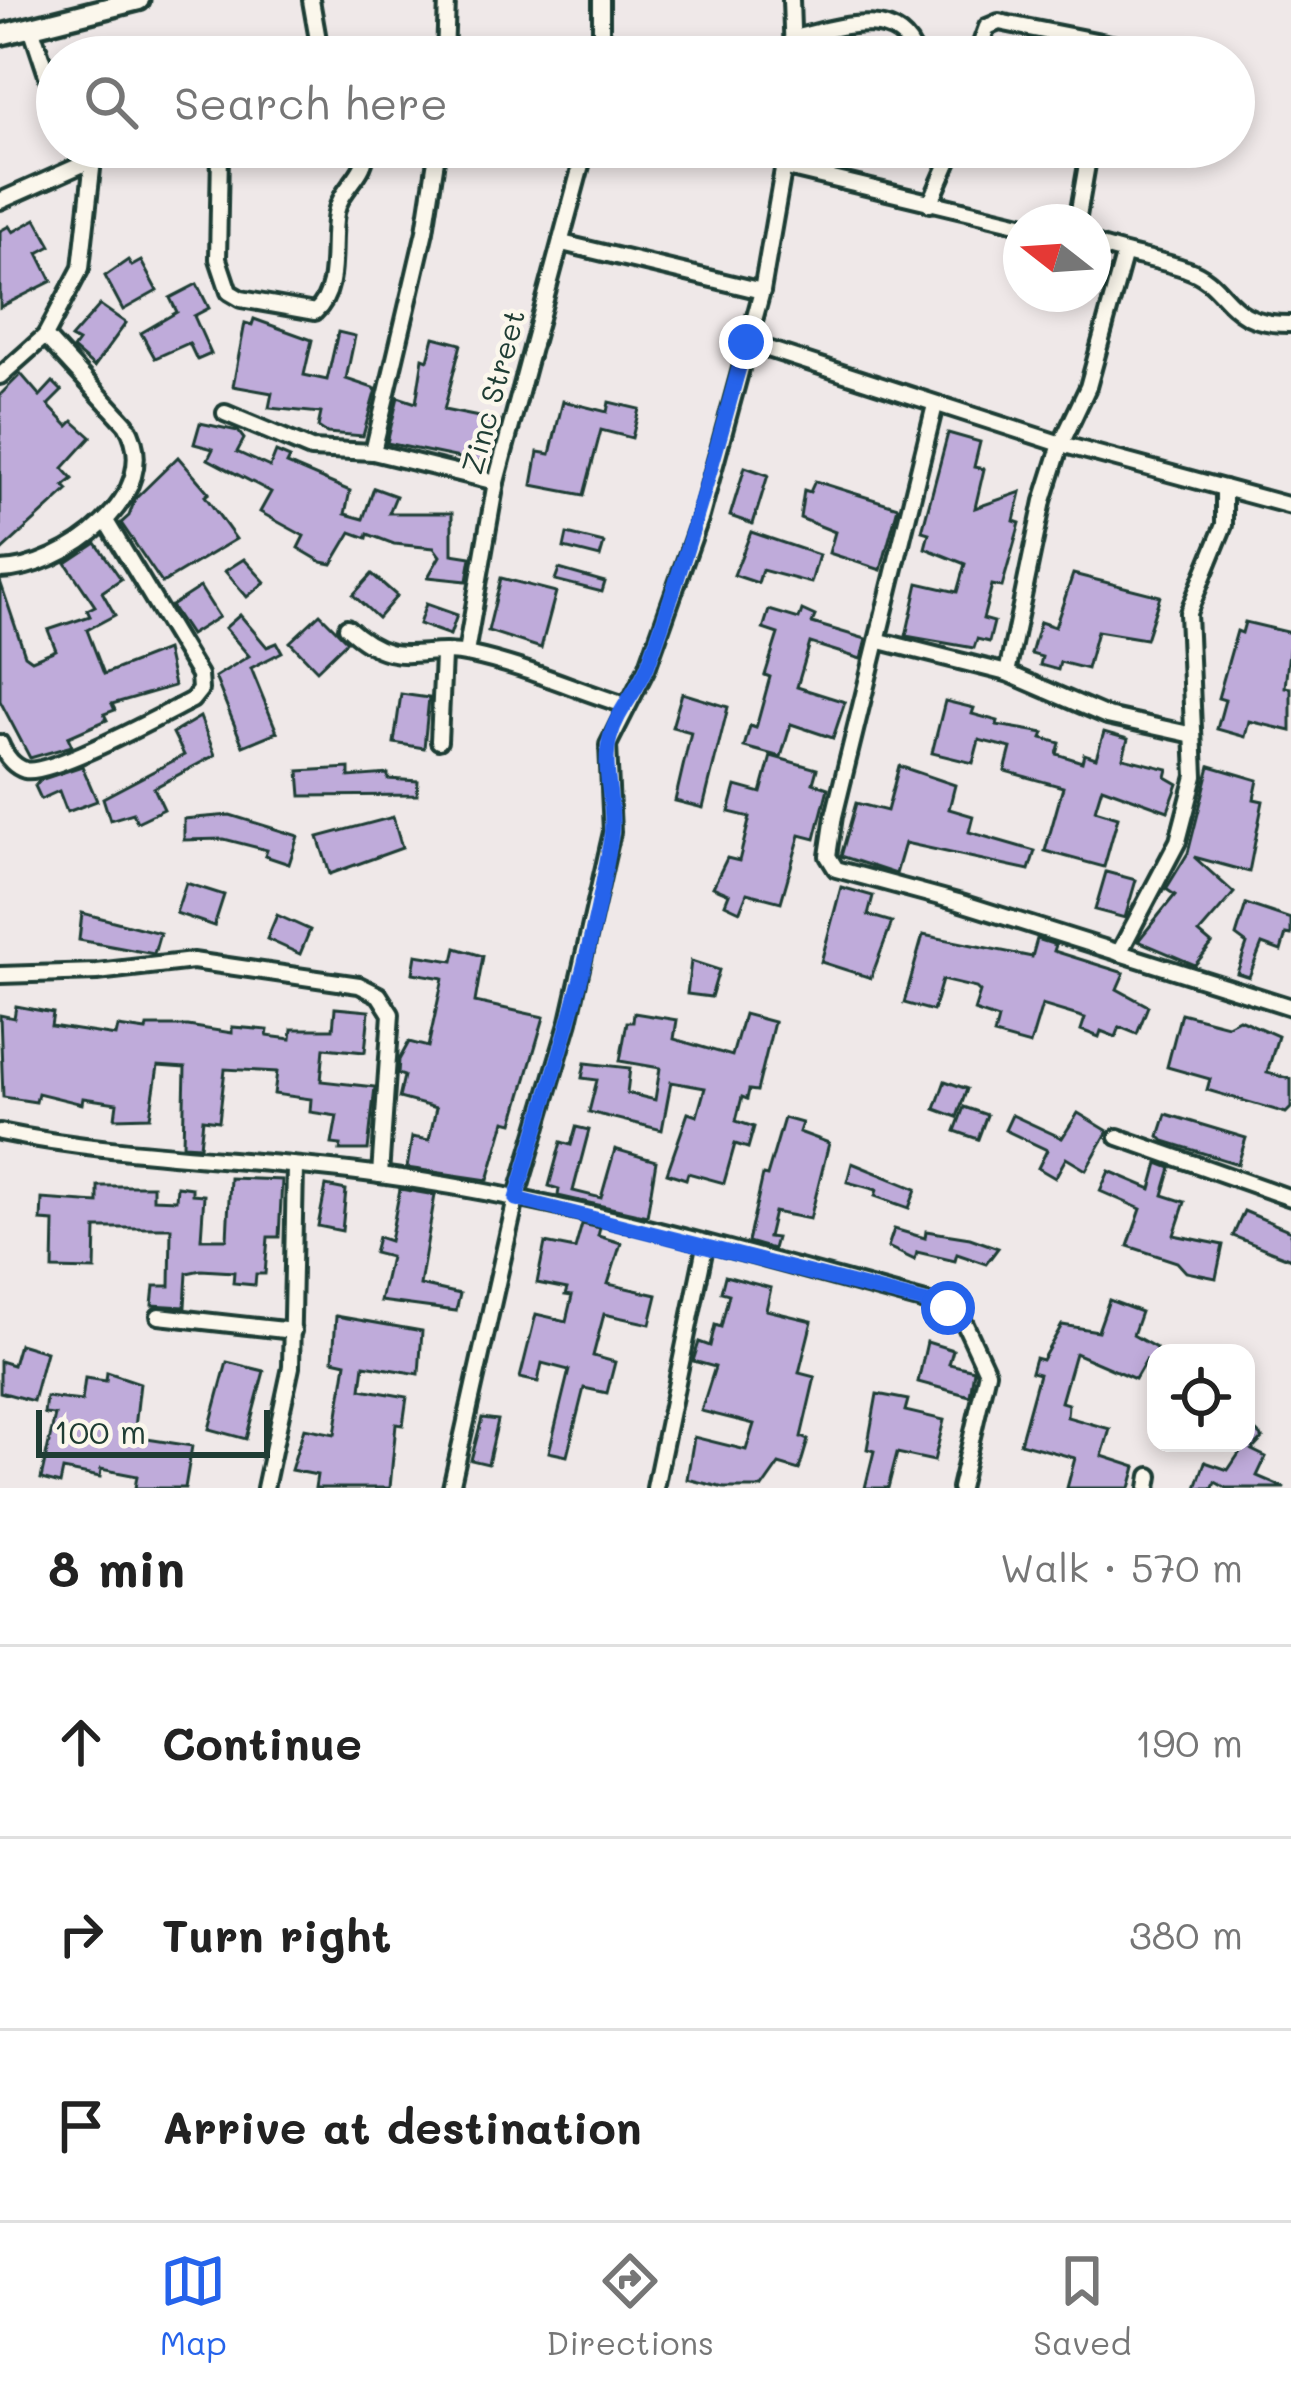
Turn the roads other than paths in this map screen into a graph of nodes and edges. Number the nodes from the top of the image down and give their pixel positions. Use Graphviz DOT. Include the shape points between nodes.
graph roads {
  1 [pos="139,0"];
  2 [pos="311,0"];
  3 [pos="447,0"];
  4 [pos="601,0"];
  5 [pos="791,0"];
  6 [pos="31,27"];
  7 [pos="0,35"];
  8 [pos="317,36"];
  9 [pos="446,36"];
  10 [pos="602,36"];
  11 [pos="794,36"];
  12 [pos="805,36"];
  13 [pos="904,36"];
  14 [pos="984,36"];
  15 [pos="1055,36"];
  16 [pos="36,42"];
  17 [pos="60,168"];
  18 [pos="85,168"];
  19 [pos="220,168"];
  20 [pos="363,168"];
  21 [pos="434,168"];
  22 [pos="581,168"];
  23 [pos="787,168"];
  24 [pos="946,168"];
  25 [pos="1086,168"];
  26 [pos="0,201"];
  27 [pos="930,204"];
  28 [pos="1080,204"];
  29 [pos="1003,220"];
  30 [pos="562,243"];
  31 [pos="1111,251"];
  32 [pos="1124,256"];
  33 [pos="761,291"];
  34 [pos="1291,324"];
  35 [pos="45,336"];
  36 [pos="746,342"];
  37 [pos="0,376"];
  38 [pos="935,405"];
  39 [pos="224,413"];
  40 [pos="1060,444"];
  41 [pos="373,452"];
  42 [pos="496,482"];
  43 [pos="1224,488"];
  44 [pos="1291,506"];
  45 [pos="106,521"];
  46 [pos="0,570"];
  47 [pos="347,627"];
  48 [pos="880,641"];
  49 [pos="466,653"];
  50 [pos="443,656"];
  51 [pos="1007,674"];
  52 [pos="625,705"];
  53 [pos="1189,734"];
  54 [pos="439,741"];
  55 [pos="0,743"];
  56 [pos="1119,953"];
  57 [pos="0,975"];
  58 [pos="1291,1007"];
  59 [pos="0,1132"];
  60 [pos="1118,1137"];
  61 [pos="295,1167"];
  62 [pos="380,1174"];
  63 [pos="1291,1198"];
  64 [pos="516,1199"];
  65 [pos="705,1247"];
  66 [pos="159,1316"];
  67 [pos="293,1331"];
  68 [pos="266,1488"];
  69 [pos="451,1488"];
  70 [pos="655,1488"];
  71 [pos="960,1488"];
  1 -- 6 [label="street"];
  2 -- 8 [label="street"];
  3 -- 9 [label="street"];
  4 -- 10 [label="street"];
  5 -- 11 [label="street"];
  6 -- 7 [label="street"];
  6 -- 16 [label="street"];
  12 -- 13 [label="street" via="875,23"];
  14 -- 15 [label="street" via="999,22"];
  17 -- 26 [label="street"];
  18 -- 35 [label="street" via="81,268"];
  19 -- 20 [label="street" via="218,259 230,292 315,312 328,297 339,202"];
  21 -- 41 [label="street"];
  22 -- 30 [label="street, Zinc Street"];
  23 -- 27 [label="street"];
  23 -- 33 [label="street"];
  24 -- 27 [label="street"];
  25 -- 28 [label="street"];
  27 -- 29 [label="street"];
  30 -- 33 [label="street"];
  30 -- 42 [label="street, Zinc Street"];
  31 -- 32 [label="street"];
  32 -- 34 [label="street" via="1190,269 1245,317"];
  32 -- 40 [label="street" via="1088,387"];
  33 -- 36 [label="street"];
  35 -- 37 [label="street"];
  35 -- 45 [label="street" via="136,440 137,473"];
  36 -- 38 [label="street"];
  36 -- 52 [label="street" via="701,516 647,668"];
  38 -- 40 [label="street"];
  38 -- 48 [label="street"];
  39 -- 41 [label="street" via="311,449"];
  40 -- 43 [label="street"];
  40 -- 51 [label="street"];
  41 -- 42 [label="street"];
  42 -- 49 [label="street, Zinc Street"];
  43 -- 44 [label="street"];
  43 -- 53 [label="street" via="1224,525 1188,613"];
  45 -- 46 [label="street" via="39,566"];
  45 -- 55 [label="street" via="200,675 200,691 100,746 34,771 14,764"];
  47 -- 50 [label="street" via="394,655"];
  48 -- 51 [label="street"];
  48 -- 56 [label="street" via="834,816 828,856 836,869"];
  49 -- 50 [label="street"];
  49 -- 52 [label="street"];
  50 -- 54 [label="street"];
  51 -- 53 [label="street" via="1107,716"];
  52 -- 64 [label="street" via="606,761 612,832 569,1021"];
  53 -- 56 [label="street" via="1196,765 1178,842"];
  56 -- 58 [label="street"];
  57 -- 62 [label="street" via="194,961 359,985 379,995 391,1014"];
  59 -- 61 [label="street" via="75,1148"];
  60 -- 63 [label="street"];
  61 -- 62 [label="street"];
  61 -- 67 [label="street"];
  62 -- 64 [label="street"];
  64 -- 65 [label="street"];
  64 -- 69 [label="street"];
  65 -- 70 [label="street"];
  65 -- 71 [label="street" via="956,1312 987,1372"];
  66 -- 67 [label="street"];
  67 -- 68 [label="street"];
}
